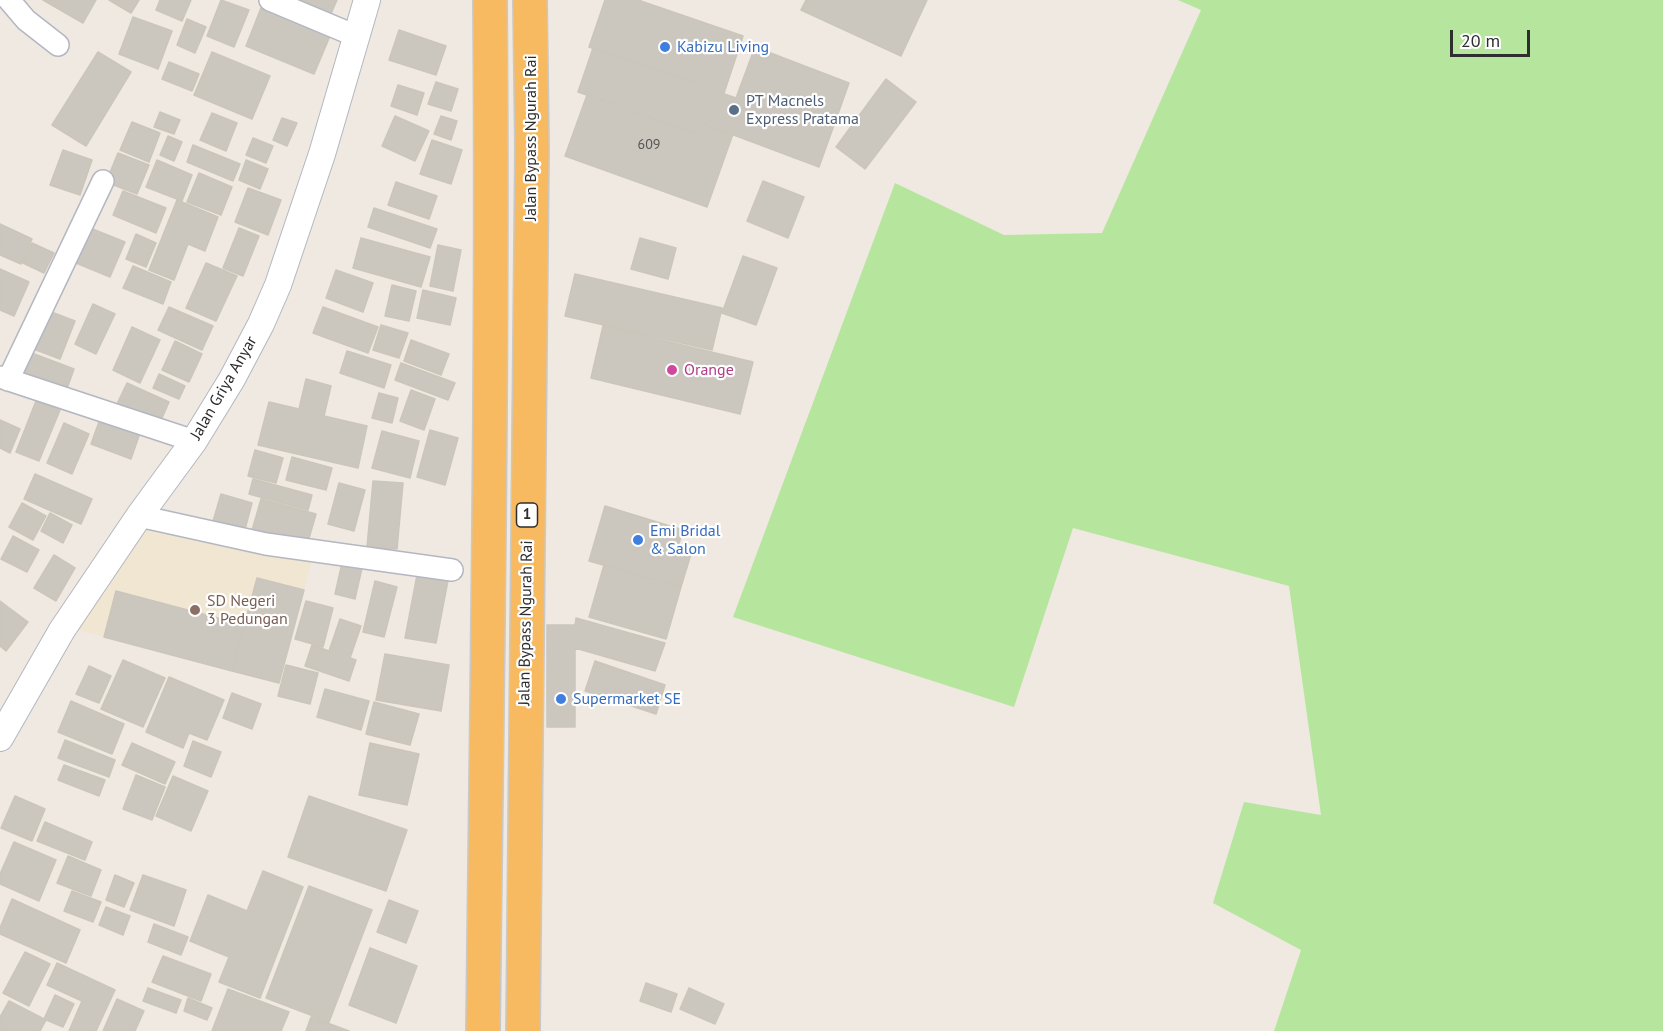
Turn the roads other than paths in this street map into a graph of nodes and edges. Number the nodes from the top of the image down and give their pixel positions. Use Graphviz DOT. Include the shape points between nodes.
graph roads {
  1 [pos="9,0"];
  2 [pos="270,0"];
  3 [pos="367,0"];
  4 [pos="490,0"];
  5 [pos="530,0"];
  6 [pos="356,36"];
  7 [pos="58,45"];
  8 [pos="532,149"];
  9 [pos="492,150"];
  10 [pos="103,181"];
  11 [pos="4,378"];
  12 [pos="194,441"];
  13 [pos="139,516"];
  14 [pos="452,570"];
  15 [pos="0,738"];
  16 [pos="483,1031"];
  17 [pos="523,1031"];
  1 -- 7 [label="street" via="26,20"];
  2 -- 6 [label="street"];
  3 -- 6 [label="street, Jalan Griya Anyar"];
  4 -- 9 [label="highway"];
  5 -- 8 [label="highway, Jalan Bypass Ngurah Rai / 1"];
  6 -- 12 [label="street, Jalan Griya Anyar" via="278,285 232,379"];
  8 -- 9 [label="highway"];
  8 -- 17 [label="highway, Jalan Bypass Ngurah Rai / 1"];
  9 -- 16 [label="highway"];
  10 -- 11 [label="street"];
  11 -- 12 [label="street"];
  12 -- 13 [label="street, Jalan Griya Anyar"];
  13 -- 14 [label="street" via="266,544"];
  13 -- 15 [label="street, Jalan Griya Anyar" via="62,630"];
}
